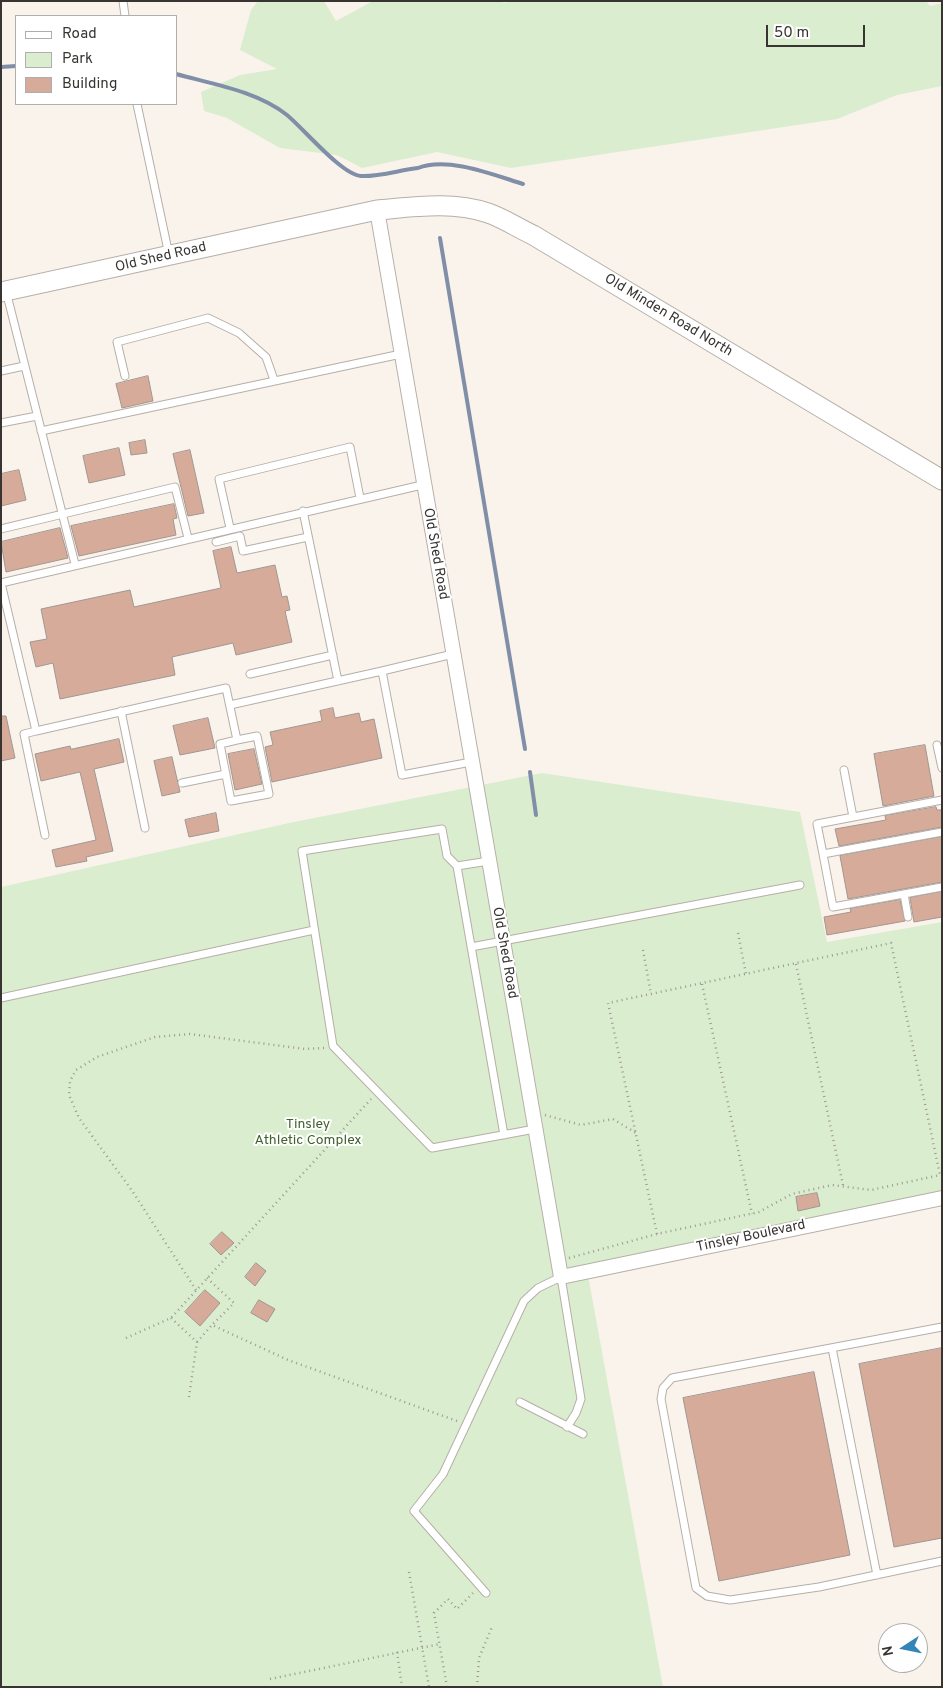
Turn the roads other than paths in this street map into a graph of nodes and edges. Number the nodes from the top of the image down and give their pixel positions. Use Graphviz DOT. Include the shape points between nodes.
graph roads {
  1 [pos="124,1"];
  2 [pos="125,15"];
  3 [pos="137,105"];
  4 [pos="377,210"];
  5 [pos="170,256"];
  6 [pos="4,292"];
  7 [pos="401,354"];
  8 [pos="24,366"];
  9 [pos="1,370"];
  10 [pos="125,376"];
  11 [pos="274,380"];
  12 [pos="37,416"];
  13 [pos="1,423"];
  14 [pos="41,431"];
  15 [pos="942,480"];
  16 [pos="422,485"];
  17 [pos="360,498"];
  18 [pos="303,511"];
  19 [pos="62,514"];
  20 [pos="230,528"];
  21 [pos="1,529"];
  22 [pos="308,537"];
  23 [pos="188,538"];
  24 [pos="216,542"];
  25 [pos="75,564"];
  26 [pos="453,654"];
  27 [pos="333,655"];
  28 [pos="382,671"];
  29 [pos="250,674"];
  30 [pos="338,680"];
  31 [pos="230,705"];
  32 [pos="121,711"];
  33 [pos="36,731"];
  34 [pos="237,740"];
  35 [pos="937,745"];
  36 [pos="471,762"];
  37 [pos="942,768"];
  38 [pos="844,770"];
  39 [pos="226,774"];
  40 [pos="182,783"];
  41 [pos="942,800"];
  42 [pos="853,817"];
  43 [pos="145,828"];
  44 [pos="942,832"];
  45 [pos="45,835"];
  46 [pos="823,854"];
  47 [pos="488,861"];
  48 [pos="457,866"];
  49 [pos="800,885"];
  50 [pos="942,888"];
  51 [pos="904,894"];
  52 [pos="908,918"];
  53 [pos="314,930"];
  54 [pos="501,941"];
  55 [pos="471,947"];
  56 [pos="1,998"];
  57 [pos="533,1122"];
  58 [pos="504,1135"];
  59 [pos="942,1198"];
  60 [pos="561,1276"];
  61 [pos="942,1327"];
  62 [pos="832,1348"];
  63 [pos="520,1402"];
  64 [pos="567,1426"];
  65 [pos="582,1434"];
  66 [pos="942,1561"];
  67 [pos="877,1575"];
  68 [pos="486,1593"];
  1 -- 2 [label="lane"];
  3 -- 5 [label="lane"];
  4 -- 5 [label="street, Old Shed Road"];
  4 -- 7 [label="street, Old Shed Road"];
  4 -- 15 [label="street, Old Minden Road North" via="430,206 465,207 489,213 533,235"];
  5 -- 6 [label="street, Old Shed Road"];
  6 -- 8 [label="lane"];
  7 -- 11 [label="lane"];
  7 -- 16 [label="street, Old Shed Road"];
  8 -- 9 [label="lane"];
  8 -- 12 [label="lane"];
  10 -- 11 [label="lane" via="118,342 208,318 239,333 266,357"];
  11 -- 14 [label="lane"];
  12 -- 13 [label="lane"];
  12 -- 14 [label="lane"];
  14 -- 19 [label="lane"];
  16 -- 17 [label="lane"];
  16 -- 26 [label="street, Old Shed Road"];
  17 -- 18 [label="lane"];
  17 -- 20 [label="lane" via="350,447 219,478"];
  18 -- 20 [label="lane"];
  18 -- 22 [label="lane"];
  19 -- 21 [label="lane"];
  19 -- 23 [label="lane" via="176,487"];
  19 -- 25 [label="lane"];
  20 -- 23 [label="lane"];
  22 -- 24 [label="lane" via="243,551 240,536"];
  22 -- 27 [label="lane"];
  23 -- 25 [label="lane"];
  25 -- 33 [label="lane" via="1,583"];
  26 -- 28 [label="lane"];
  26 -- 36 [label="street, Old Shed Road"];
  27 -- 29 [label="lane"];
  27 -- 30 [label="lane"];
  28 -- 30 [label="lane"];
  28 -- 36 [label="lane" via="402,774"];
  30 -- 31 [label="lane"];
  31 -- 32 [label="lane" via="226,688"];
  31 -- 34 [label="lane"];
  32 -- 33 [label="lane"];
  32 -- 43 [label="lane"];
  33 -- 45 [label="lane" via="24,734"];
  34 -- 39 [label="lane" via="220,744"];
  34 -- 39 [label="lane" via="257,736 269,794 232,802"];
  35 -- 37 [label="lane"];
  36 -- 47 [label="street, Old Shed Road"];
  38 -- 42 [label="lane"];
  39 -- 40 [label="lane"];
  41 -- 42 [label="lane"];
  42 -- 46 [label="lane" via="817,824"];
  44 -- 46 [label="lane"];
  46 -- 51 [label="lane" via="833,907"];
  47 -- 48 [label="lane"];
  47 -- 54 [label="street, Old Shed Road"];
  48 -- 53 [label="lane" via="447,856 442,829 302,851"];
  48 -- 55 [label="lane"];
  49 -- 54 [label="lane"];
  50 -- 51 [label="lane"];
  51 -- 52 [label="lane"];
  53 -- 56 [label="lane"];
  53 -- 58 [label="lane" via="333,1046 432,1148"];
  54 -- 55 [label="lane"];
  54 -- 57 [label="street, Old Shed Road"];
  55 -- 58 [label="lane"];
  57 -- 58 [label="lane"];
  57 -- 60 [label="street, Old Shed Road"];
  59 -- 60 [label="street, Tinsley Boulevard"];
  60 -- 64 [label="lane" via="580,1399"];
  60 -- 68 [label="lane" via="538,1288 524,1301 443,1474 414,1511"];
  61 -- 62 [label="lane"];
  62 -- 67 [label="lane"];
  62 -- 67 [label="lane" via="672,1378 663,1388 661,1399 696,1588 707,1596 730,1600"];
  63 -- 64 [label="lane"];
  64 -- 65 [label="lane"];
  66 -- 67 [label="lane"];
}
